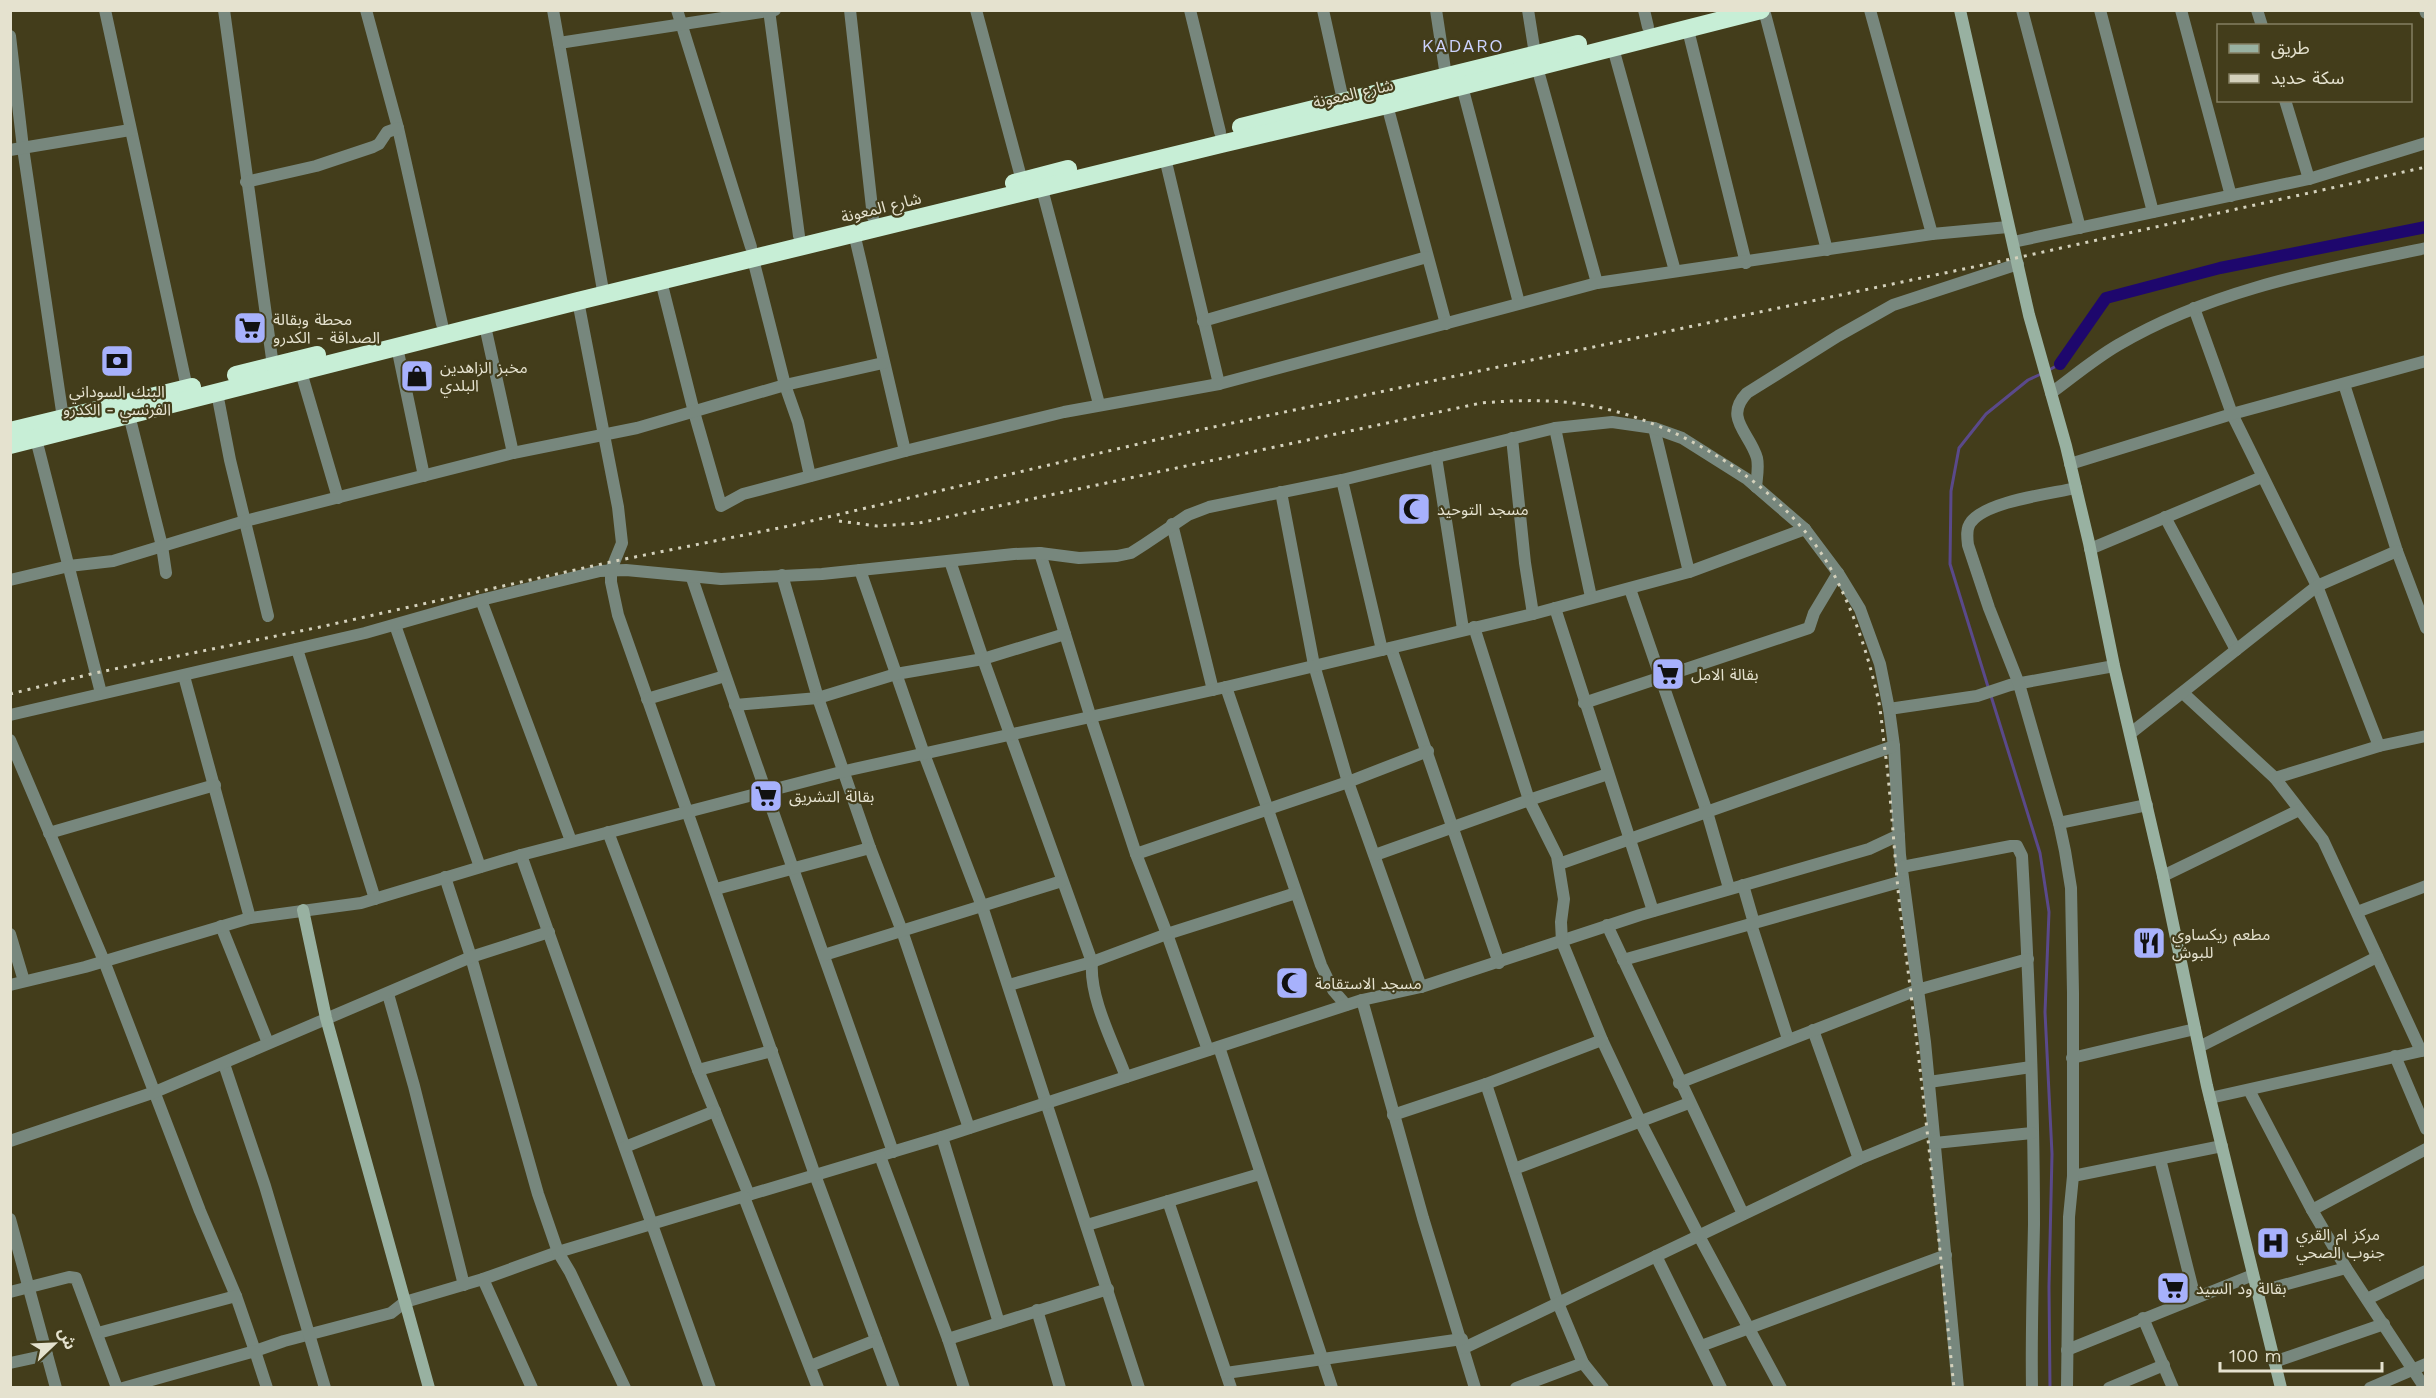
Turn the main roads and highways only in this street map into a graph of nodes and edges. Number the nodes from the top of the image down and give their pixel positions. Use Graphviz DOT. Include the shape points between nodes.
graph roads {
  1 [pos="1714,10"];
  2 [pos="1763,10"];
  3 [pos="1646,19"];
  4 [pos="1566,53"];
  5 [pos="1536,60"];
  6 [pos="1345,107"];
  7 [pos="752,253"];
  8 [pos="603,290"];
  9 [pos="352,353"];
  10 [pos="10,431"];
  11 [pos="10,445"];
  1 -- 3 [label="highway, شارع المعونة"];
  2 -- 4 [label="highway, شارع المعونة" via="1613,48"];
  3 -- 4 [label="highway, شارع المعونة"];
  4 -- 5 [label="highway, شارع المعونة"];
  5 -- 6 [label="highway, شارع المعونة" via="1446,75"];
  5 -- 6 [label="highway, شارع المعونة" via="1462,86 1387,105"];
  6 -- 7 [label="highway, شارع المعونة" via="1042,189"];
  6 -- 7 [label="highway, شارع المعونة" via="1220,132 799,236"];
  7 -- 8 [label="highway, شارع المعونة"];
  7 -- 8 [label="highway, شارع المعونة" via="661,282"];
  8 -- 9 [label="highway, شارع المعونة" via="442,324"];
  8 -- 9 [label="highway, شارع المعونة" via="578,301 485,326 397,347"];
  9 -- 10 [label="highway, شارع المعونة" via="273,366"];
  9 -- 11 [label="highway, شارع المعونة" via="302,372"];
}
